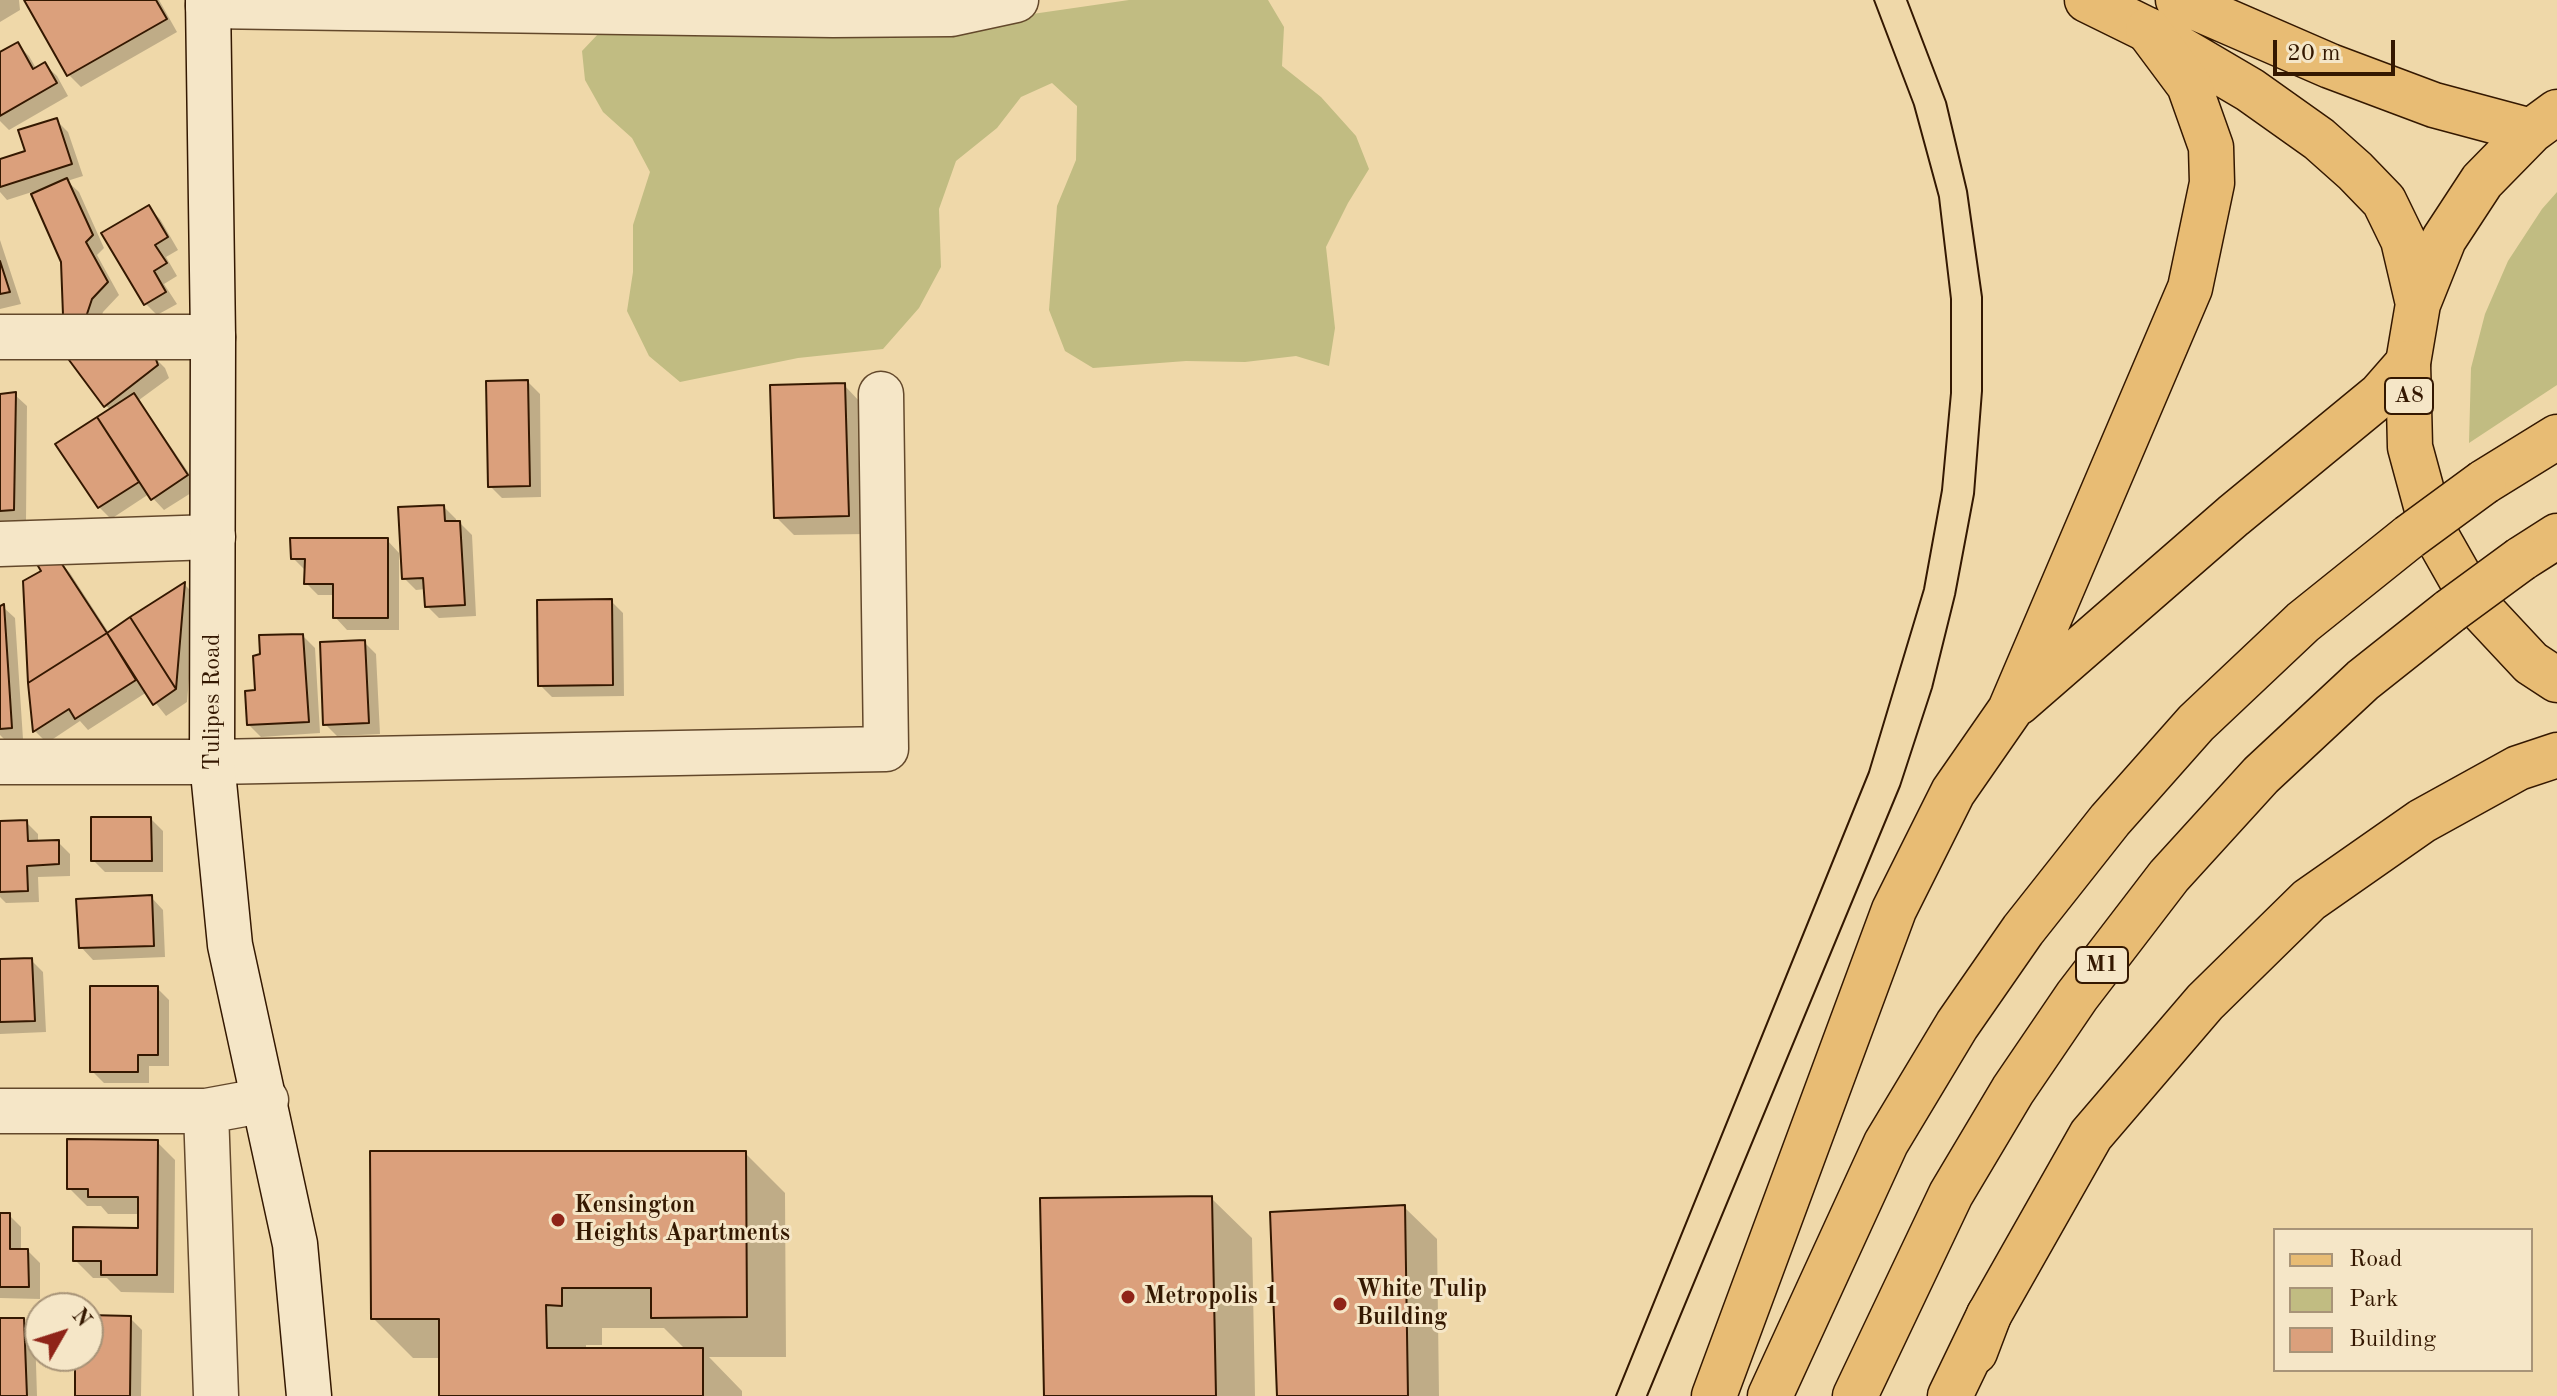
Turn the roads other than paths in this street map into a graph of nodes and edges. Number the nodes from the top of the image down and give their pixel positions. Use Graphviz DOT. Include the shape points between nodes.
graph roads {
  1 [pos="1016,0"];
  2 [pos="2087,0"];
  3 [pos="208,3"];
  4 [pos="2163,15"];
  5 [pos="2544,121"];
  6 [pos="2418,304"];
  7 [pos="0,337"];
  8 [pos="213,337"];
  9 [pos="2408,363"];
  10 [pos="881,394"];
  11 [pos="2557,437"];
  12 [pos="2557,536"];
  13 [pos="213,537"];
  14 [pos="0,544"];
  15 [pos="2557,680"];
  16 [pos="2010,710"];
  17 [pos="2557,755"];
  18 [pos="0,762"];
  19 [pos="212,762"];
  20 [pos="266,1100"];
  21 [pos="0,1111"];
  22 [pos="206,1111"];
  23 [pos="1989,1315"];
  24 [pos="216,1396"];
  25 [pos="309,1396"];
  26 [pos="1714,1396"];
  27 [pos="1770,1396"];
  28 [pos="1855,1396"];
  29 [pos="1950,1396"];
  30 [pos="1960,1396"];
  1 -- 3 [label="street" via="951,14"];
  2 -- 4 [label="main road, A8"];
  3 -- 8 [label="street, Tulipes Road"];
  4 -- 5 [label="main road, A8" via="2330,66 2434,105"];
  4 -- 6 [label="main road, A8" via="2250,90 2319,139 2384,201 2403,240"];
  4 -- 16 [label="main road" via="2211,147 2212,183 2190,288"];
  5 -- 6 [label="main road, A8" via="2482,181 2444,239"];
  6 -- 9 [label="main road, A8"];
  7 -- 8 [label="street"];
  8 -- 13 [label="street, Tulipes Road"];
  9 -- 15 [label="main road, A8" via="2410,447 2432,528 2474,602 2531,663"];
  9 -- 16 [label="main road" via="2380,395"];
  10 -- 19 [label="street" via="886,749"];
  11 -- 27 [label="main road, bridge" via="2484,482 2303,622 2196,723 2110,820 1957,1025 1886,1143"];
  12 -- 28 [label="main road, M1, bridge" via="2363,680 2261,775 2169,876 2013,1090 1951,1194"];
  13 -- 14 [label="street"];
  13 -- 19 [label="street, Tulipes Road"];
  16 -- 26 [label="main road" via="1953,792 1894,910"];
  17 -- 23 [label="main road" via="2518,768 2422,821 2309,900 2205,1002 2091,1135"];
  18 -- 19 [label="street"];
  19 -- 20 [label="street, Tulipes Road" via="230,945"];
  20 -- 22 [label="street"];
  20 -- 25 [label="street, Tulipes Road" via="295,1244"];
  21 -- 22 [label="street"];
  22 -- 24 [label="street"];
  23 -- 29 [label="main road"];
  23 -- 30 [label="main road"];
}
